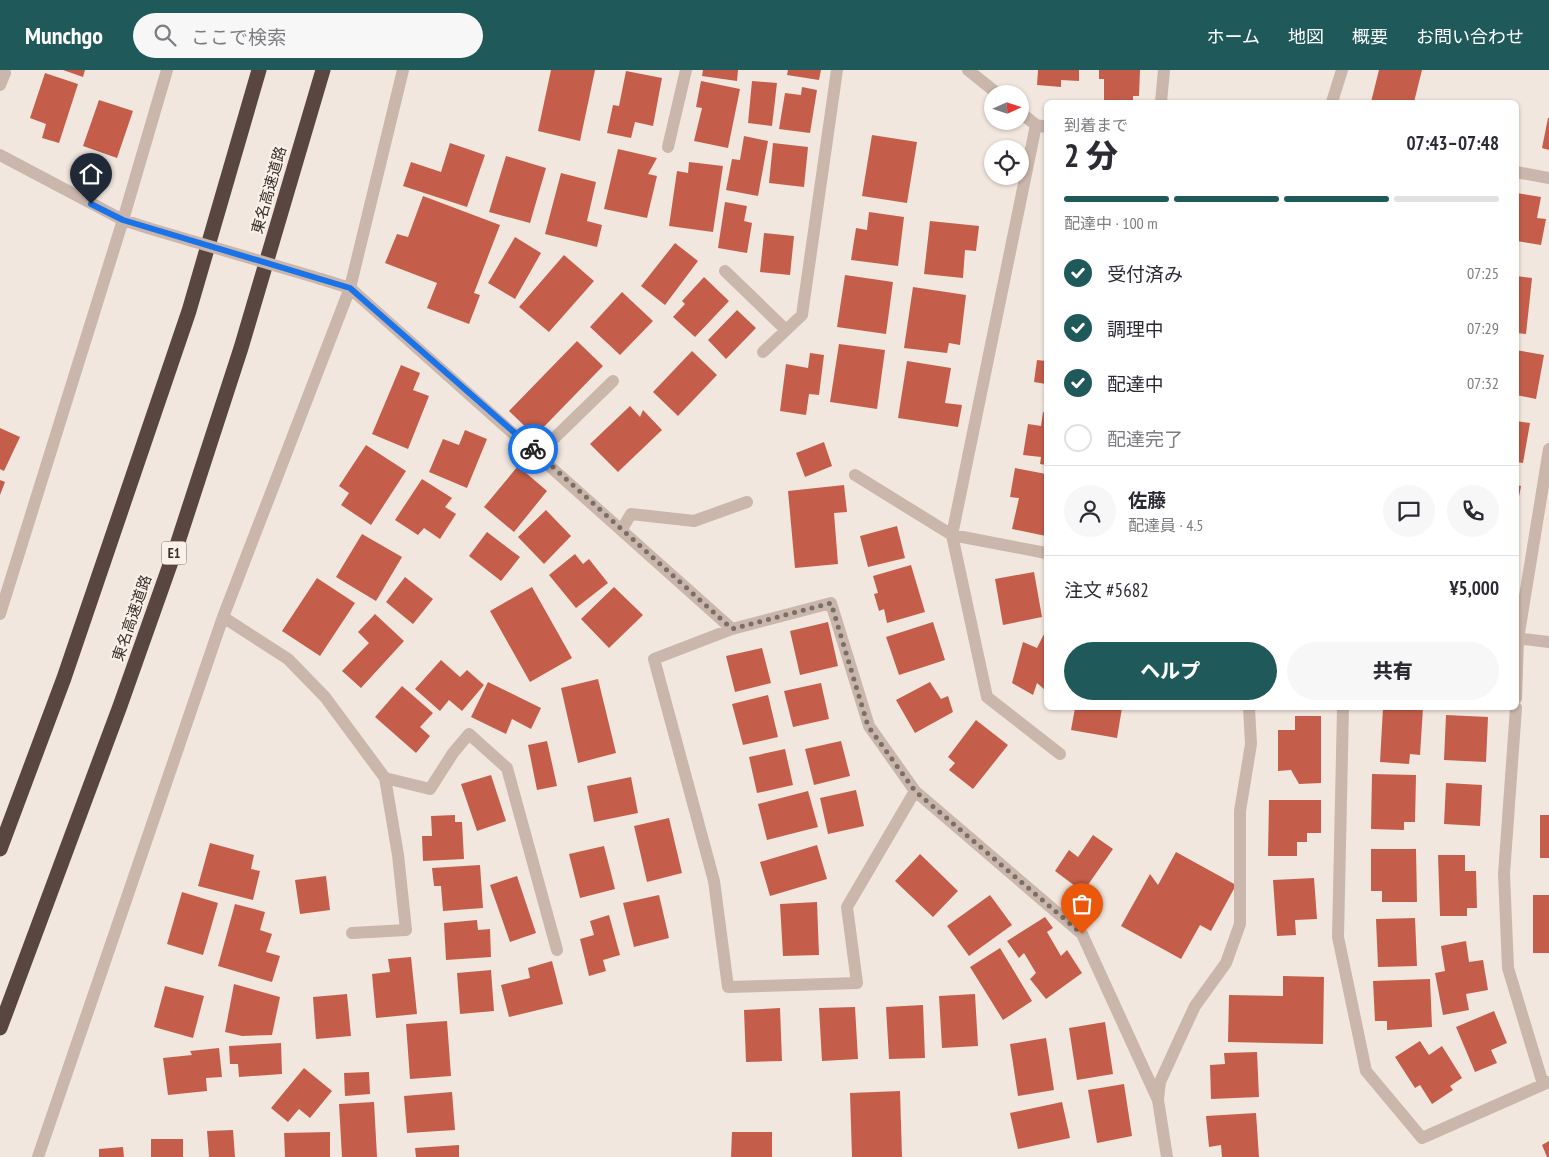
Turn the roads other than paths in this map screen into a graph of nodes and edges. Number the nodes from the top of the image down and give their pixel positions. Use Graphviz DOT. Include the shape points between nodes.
graph roads {
  1 [pos="167,70"];
  2 [pos="259,70"];
  3 [pos="323,70"];
  4 [pos="403,70"];
  5 [pos="686,70"];
  6 [pos="837,70"];
  7 [pos="968,70"];
  8 [pos="1164,70"];
  9 [pos="1342,70"];
  10 [pos="987,85"];
  11 [pos="1161,100"];
  12 [pos="1333,100"];
  13 [pos="1029,118"];
  14 [pos="1041,126"];
  15 [pos="668,147"];
  16 [pos="0,155"];
  17 [pos="1519,173"];
  18 [pos="1549,178"];
  19 [pos="123,220"];
  20 [pos="725,272"];
  21 [pos="350,288"];
  22 [pos="786,330"];
  23 [pos="763,352"];
  24 [pos="613,381"];
  25 [pos="1549,448"];
  26 [pos="538,454"];
  27 [pos="855,475"];
  28 [pos="747,502"];
  29 [pos="622,528"];
  30 [pos="952,534"];
  31 [pos="1044,553"];
  32 [pos="0,614"];
  33 [pos="223,617"];
  34 [pos="1519,626"];
  35 [pos="732,629"];
  36 [pos="1519,638"];
  37 [pos="1549,642"];
  38 [pos="1249,710"];
  39 [pos="1343,710"];
  40 [pos="1516,710"];
  41 [pos="1060,754"];
  42 [pos="384,778"];
  43 [pos="915,791"];
  44 [pos="0,849"];
  45 [pos="352,933"];
  46 [pos="557,950"];
  47 [pos="0,1028"];
  48 [pos="1546,1083"];
  49 [pos="1158,1100"];
  50 [pos="38,1157"];
  51 [pos="1167,1157"];
  1 -- 19 [label="street"];
  2 -- 44 [label="highway" via="189,310 79,633"];
  3 -- 47 [label="highway, 東名高速道路 / E1" via="241,348 176,545"];
  4 -- 21 [label="street"];
  5 -- 15 [label="street"];
  6 -- 22 [label="street" via="802,315"];
  7 -- 10 [label="street"];
  8 -- 11 [label="street"];
  9 -- 12 [label="street"];
  13 -- 14 [label="street"];
  14 -- 30 [label="street"];
  16 -- 19 [label="street"];
  17 -- 18 [label="street"];
  19 -- 21 [label="street, bridge"];
  19 -- 32 [label="street"];
  20 -- 22 [label="street"];
  21 -- 26 [label="street"];
  21 -- 33 [label="street"];
  22 -- 23 [label="street"];
  24 -- 26 [label="street"];
  25 -- 34 [label="street"];
  26 -- 29 [label="street"];
  27 -- 30 [label="street"];
  28 -- 29 [label="street" via="694,521 632,514"];
  29 -- 35 [label="street"];
  30 -- 31 [label="street"];
  30 -- 41 [label="street" via="987,697"];
  33 -- 42 [label="street" via="288,659 325,697"];
  33 -- 50 [label="street"];
  35 -- 43 [label="street" via="831,603 868,726"];
  35 -- 43 [label="street" via="654,659 714,881 728,987 856,983 847,907"];
  36 -- 37 [label="street"];
  38 -- 49 [label="street" via="1251,744 1240,811 1240,924 1226,963 1196,1006 1181,1036 1160,1082"];
  39 -- 48 [label="street" via="1338,937 1366,1071 1422,1138"];
  40 -- 48 [label="street" via="1504,874 1508,968"];
  42 -- 45 [label="street" via="398,855 406,930"];
  42 -- 46 [label="street" via="430,789 469,734 507,768"];
  43 -- 49 [label="street" via="1082,934"];
  49 -- 51 [label="street"];
}
